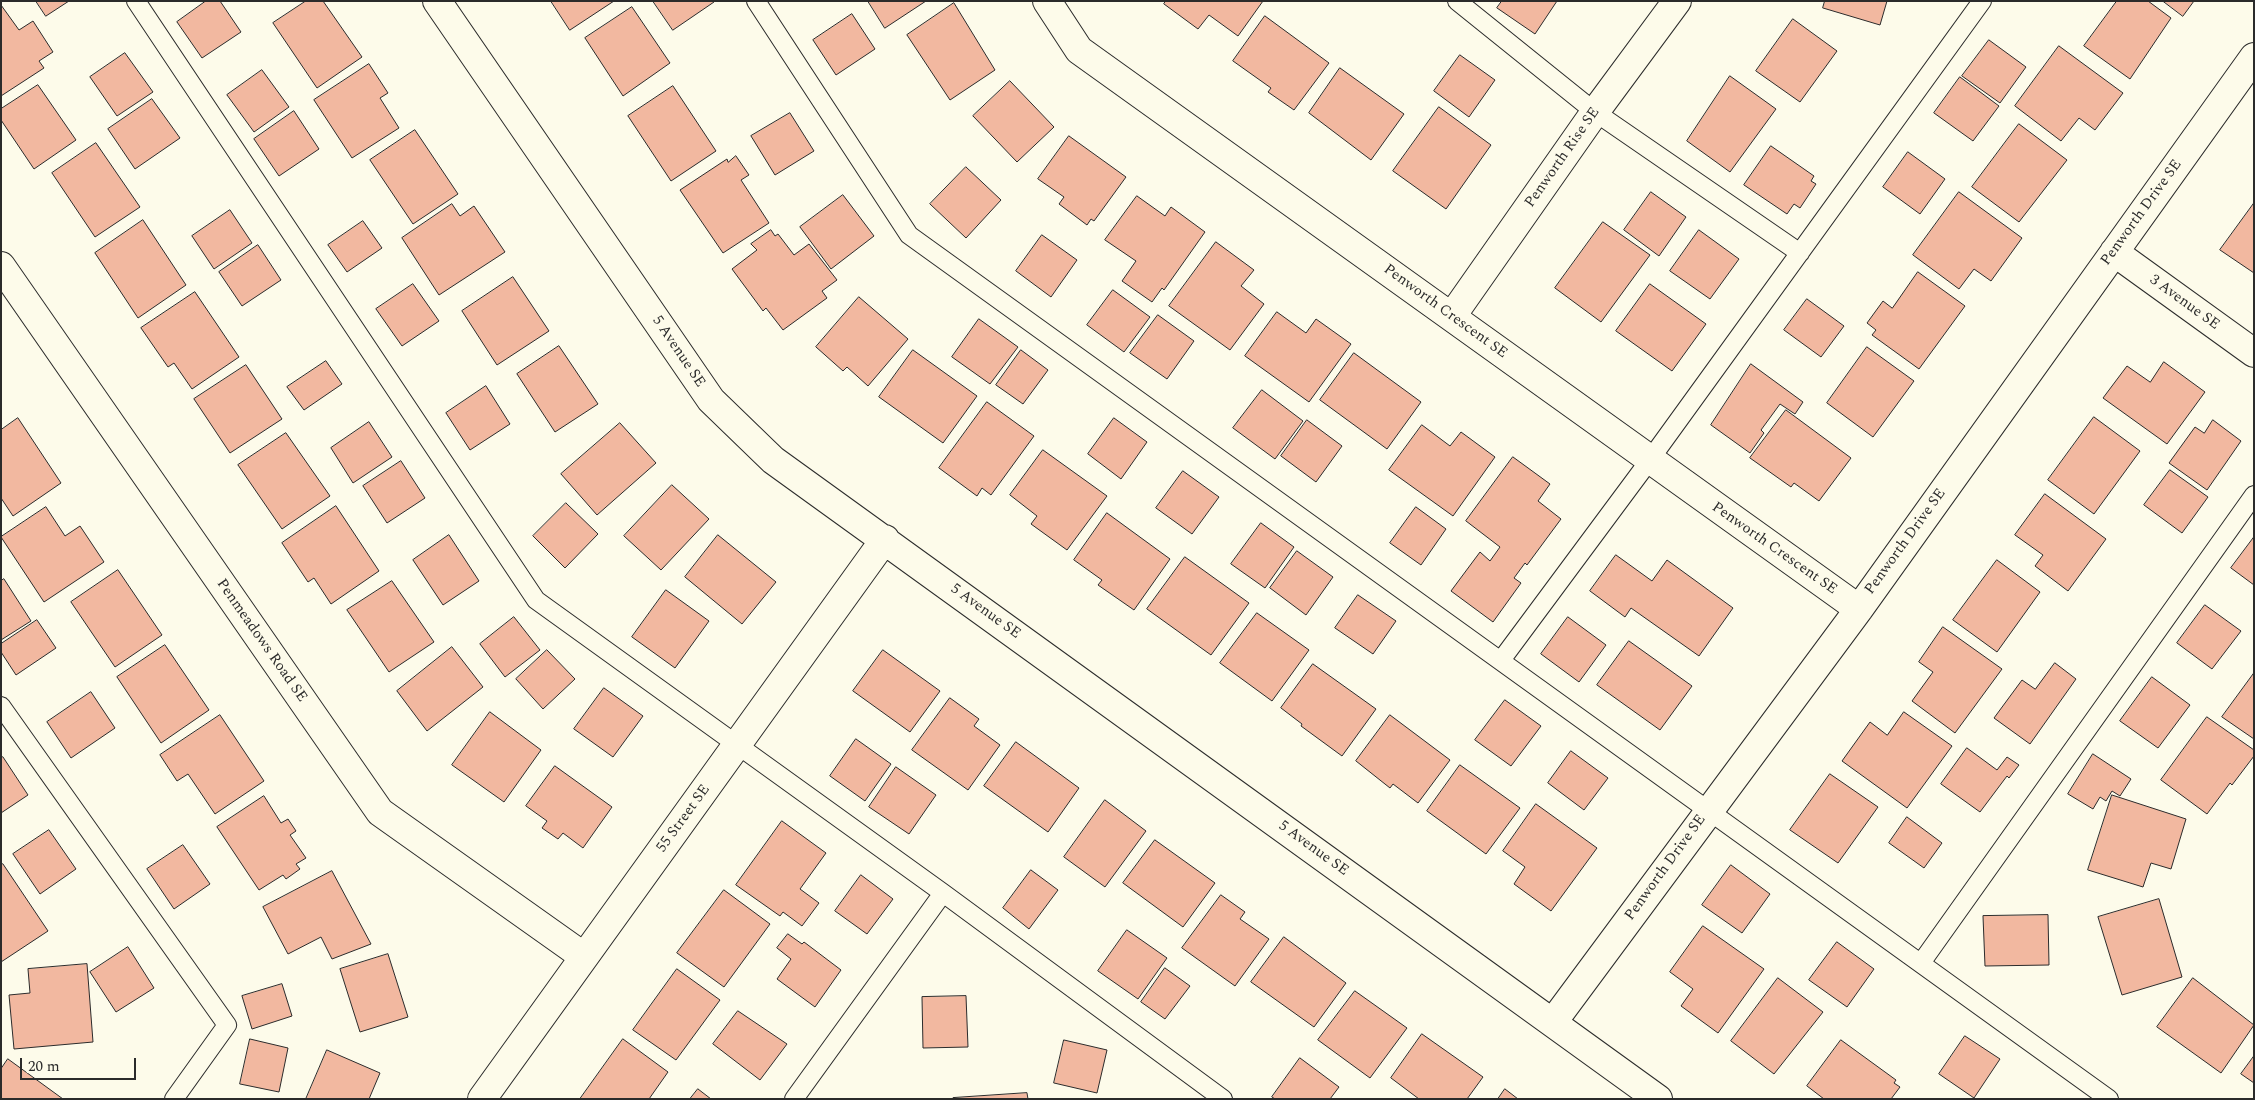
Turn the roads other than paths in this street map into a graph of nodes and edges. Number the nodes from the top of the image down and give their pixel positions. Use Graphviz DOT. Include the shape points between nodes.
graph roads {
  1 [pos="136,1"];
  2 [pos="437,1"];
  3 [pos="756,1"];
  4 [pos="1047,1"];
  5 [pos="1457,1"];
  6 [pos="1677,1"];
  7 [pos="1982,1"];
  8 [pos="2254,57"];
  9 [pos="1595,112"];
  10 [pos="2114,252"];
  11 [pos="1800,253"];
  12 [pos="1,266"];
  13 [pos="1452,316"];
  14 [pos="2254,353"];
  15 [pos="1650,461"];
  16 [pos="2254,495"];
  17 [pos="885,539"];
  18 [pos="1858,609"];
  19 [pos="1502,660"];
  20 [pos="1,706"];
  21 [pos="738,746"];
  22 [pos="1708,809"];
  23 [pos="943,893"];
  24 [pos="583,956"];
  25 [pos="1921,963"];
  26 [pos="1553,1022"];
  27 [pos="174,1099"];
  28 [pos="482,1099"];
  29 [pos="794,1099"];
  30 [pos="1223,1099"];
  31 [pos="1658,1099"];
  32 [pos="2109,1099"];
  1 -- 21 [label="lane" via="536,600"];
  2 -- 17 [label="street, 5 Avenue SE" via="711,400 773,460"];
  3 -- 19 [label="lane" via="909,235"];
  4 -- 13 [label="street, Penworth Crescent SE" via="1079,50"];
  5 -- 9 [label="lane"];
  6 -- 9 [label="street, Penworth Rise SE"];
  7 -- 11 [label="lane"];
  8 -- 10 [label="street, Penworth Drive SE"];
  9 -- 11 [label="lane"];
  9 -- 13 [label="street, Penworth Rise SE"];
  10 -- 14 [label="street, 3 Avenue SE"];
  10 -- 18 [label="street, Penworth Drive SE"];
  11 -- 15 [label="lane"];
  12 -- 24 [label="street, Penmeadows Road SE" via="380,812"];
  13 -- 15 [label="street, Penworth Crescent SE"];
  15 -- 18 [label="street, Penworth Crescent SE"];
  15 -- 19 [label="lane"];
  16 -- 25 [label="lane"];
  17 -- 21 [label="street, 55 Street SE"];
  17 -- 26 [label="street, 5 Avenue SE"];
  18 -- 22 [label="street, Penworth Drive SE"];
  19 -- 22 [label="lane"];
  20 -- 27 [label="lane" via="227,1025"];
  21 -- 23 [label="lane"];
  21 -- 24 [label="street, 55 Street SE"];
  22 -- 25 [label="lane"];
  22 -- 26 [label="street, Penworth Drive SE"];
  23 -- 29 [label="lane"];
  23 -- 30 [label="lane"];
  24 -- 28 [label="street, 55 Street SE"];
  25 -- 32 [label="lane"];
  26 -- 31 [label="street, 5 Avenue SE"];
}
